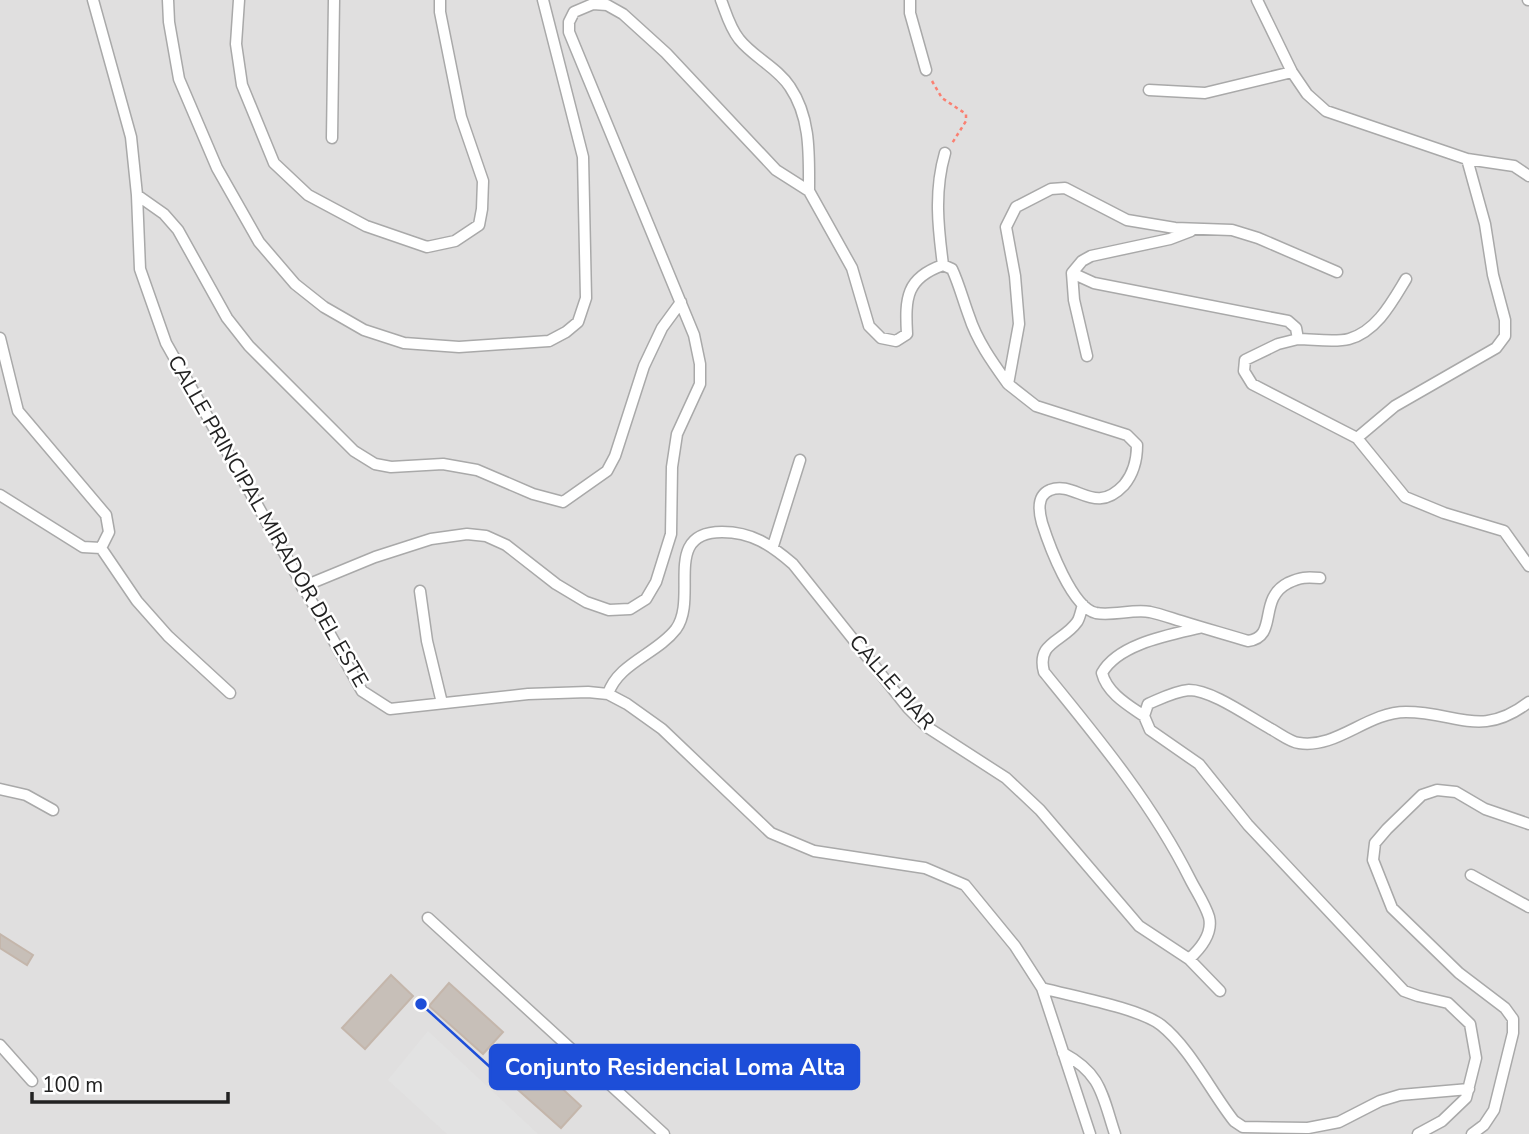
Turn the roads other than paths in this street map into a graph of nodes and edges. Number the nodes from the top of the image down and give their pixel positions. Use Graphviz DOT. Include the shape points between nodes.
graph roads {
  1 [pos="93,0"];
  2 [pos="169,0"];
  3 [pos="239,0"];
  4 [pos="334,0"];
  5 [pos="440,0"];
  6 [pos="544,0"];
  7 [pos="721,0"];
  8 [pos="910,0"];
  9 [pos="1257,0"];
  10 [pos="926,70"];
  11 [pos="1292,72"];
  12 [pos="1150,90"];
  13 [pos="332,138"];
  14 [pos="945,153"];
  15 [pos="1467,159"];
  16 [pos="1529,176"];
  17 [pos="809,191"];
  18 [pos="137,195"];
  19 [pos="1198,229"];
  20 [pos="943,265"];
  21 [pos="1337,272"];
  22 [pos="1072,273"];
  23 [pos="1406,279"];
  24 [pos="681,302"];
  25 [pos="0,338"];
  26 [pos="1298,339"];
  27 [pos="1087,356"];
  28 [pos="1008,384"];
  29 [pos="1357,438"];
  30 [pos="800,460"];
  31 [pos="0,495"];
  32 [pos="773,546"];
  33 [pos="101,548"];
  34 [pos="1529,566"];
  35 [pos="1320,578"];
  36 [pos="302,587"];
  37 [pos="420,591"];
  38 [pos="1083,605"];
  39 [pos="1203,628"];
  40 [pos="230,693"];
  41 [pos="608,694"];
  42 [pos="1529,702"];
  43 [pos="442,703"];
  44 [pos="1144,716"];
  45 [pos="0,789"];
  46 [pos="53,810"];
  47 [pos="1529,824"];
  48 [pos="1471,876"];
  49 [pos="1529,907"];
  50 [pos="428,918"];
  51 [pos="1189,959"];
  52 [pos="1042,988"];
  53 [pos="1220,991"];
  54 [pos="0,1045"];
  55 [pos="1063,1053"];
  56 [pos="32,1081"];
  57 [pos="1469,1089"];
  58 [pos="664,1134"];
  59 [pos="1090,1134"];
  60 [pos="1115,1134"];
  61 [pos="1418,1134"];
  62 [pos="1472,1134"];
  1 -- 18 [label="street, CALLE PRINCIPAL MIRADOR DEL ESTE" via="131,137"];
  2 -- 6 [label="street" via="179,79 217,168 259,242 295,284 364,330 404,342 458,347 549,341 578,322 586,298 583,157"];
  3 -- 5 [label="street" via="236,44 242,85 274,163 308,195 366,226 427,247 456,241 471,231 479,225 482,209 483,181 461,117"];
  4 -- 13 [label="street"];
  7 -- 17 [label="street" via="739,39 789,85 803,110 809,143"];
  8 -- 10 [label="street"];
  9 -- 11 [label="street"];
  11 -- 12 [label="street" via="1205,93"];
  11 -- 15 [label="street" via="1326,111"];
  14 -- 20 [label="street" via="936,213"];
  15 -- 16 [label="street" via="1514,166"];
  15 -- 29 [label="street" via="1485,224 1505,336 1496,348 1395,406"];
  17 -- 20 [label="street" via="852,268 869,326 881,338 896,341 907,334 905,310 915,280"];
  17 -- 24 [label="street" via="776,170 666,53 622,14 607,5 593,4 573,12 569,32"];
  18 -- 24 [label="street" via="178,230 227,318 249,346 354,451 383,466 443,464 477,470 533,495 563,502 607,471 644,366"];
  18 -- 36 [label="street, CALLE PRINCIPAL MIRADOR DEL ESTE" via="140,269 166,343"];
  19 -- 21 [label="street" via="1233,230"];
  19 -- 22 [label="street" via="1091,256"];
  19 -- 28 [label="street" via="1127,220 1065,188 1051,189 1016,207 1006,227 1019,324"];
  20 -- 28 [label="street" via="952,269 969,318"];
  22 -- 26 [label="street" via="1094,283 1288,321 1296,328"];
  22 -- 27 [label="street"];
  23 -- 26 [label="street" via="1372,327 1349,339"];
  24 -- 36 [label="street" via="694,335 700,384 677,434 671,534 646,599 630,609 609,610 586,602 506,545 467,534 431,539 374,557"];
  25 -- 33 [label="street" via="18,411 106,515 109,532"];
  26 -- 29 [label="street" via="1245,359 1244,371 1252,384"];
  28 -- 38 [label="street" via="1036,405 1127,435 1137,445 1137,461 1114,496 1101,499 1051,489 1038,509 1066,581"];
  29 -- 34 [label="street" via="1405,498 1504,531"];
  30 -- 32 [label="street"];
  31 -- 33 [label="street" via="83,547"];
  32 -- 41 [label="street, CALLE PIAR" via="747,534 721,532 703,534 693,541 686,554 684,607 678,626 612,683"];
  32 -- 51 [label="street, CALLE PIAR" via="793,564 927,727 1006,778 1040,810 1139,926"];
  33 -- 40 [label="street" via="168,636"];
  35 -- 39 [label="street" via="1303,576 1272,595 1265,630 1256,640"];
  36 -- 43 [label="street, CALLE PRINCIPAL MIRADOR DEL ESTE" via="362,691 390,709"];
  37 -- 43 [label="street" via="426,641"];
  38 -- 39 [label="street" via="1095,612 1149,612"];
  38 -- 51 [label="street" via="1078,622 1046,649 1041,661 1044,672 1104,746 1174,846 1209,919 1205,940"];
  39 -- 44 [label="street" via="1153,638 1108,661 1102,673 1105,684"];
  41 -- 43 [label="street, CALLE PRINCIPAL MIRADOR DEL ESTE" via="528,694"];
  41 -- 52 [label="street, CALLE PRINCIPAL MIRADOR DEL ESTE" via="662,729 771,833 814,851 925,867 965,885 1015,946"];
  42 -- 44 [label="street" via="1513,714 1482,723 1405,712 1370,719 1321,743 1297,743 1210,694 1188,690 1148,704"];
  44 -- 57 [label="street" via="1150,730 1199,764 1248,825 1404,990 1448,1003 1470,1024 1476,1058"];
  45 -- 46 [label="street" via="26,795"];
  47 -- 62 [label="street" via="1485,809 1456,792 1437,790 1422,795 1375,843 1373,860 1392,908 1513,1019 1494,1110"];
  48 -- 49 [label="street"];
  50 -- 58 [label="street"];
  51 -- 53 [label="street, CALLE PIAR"];
  52 -- 55 [label="street, CALLE PRINCIPAL MIRADOR DEL ESTE"];
  52 -- 57 [label="street" via="1138,1014 1161,1025 1243,1127 1308,1128 1339,1122 1400,1095"];
  54 -- 56 [label="street"];
  55 -- 59 [label="street, CALLE PRINCIPAL MIRADOR DEL ESTE"];
  55 -- 60 [label="street" via="1081,1063 1099,1083"];
  57 -- 61 [label="street" via="1466,1098 1442,1121"];
}
